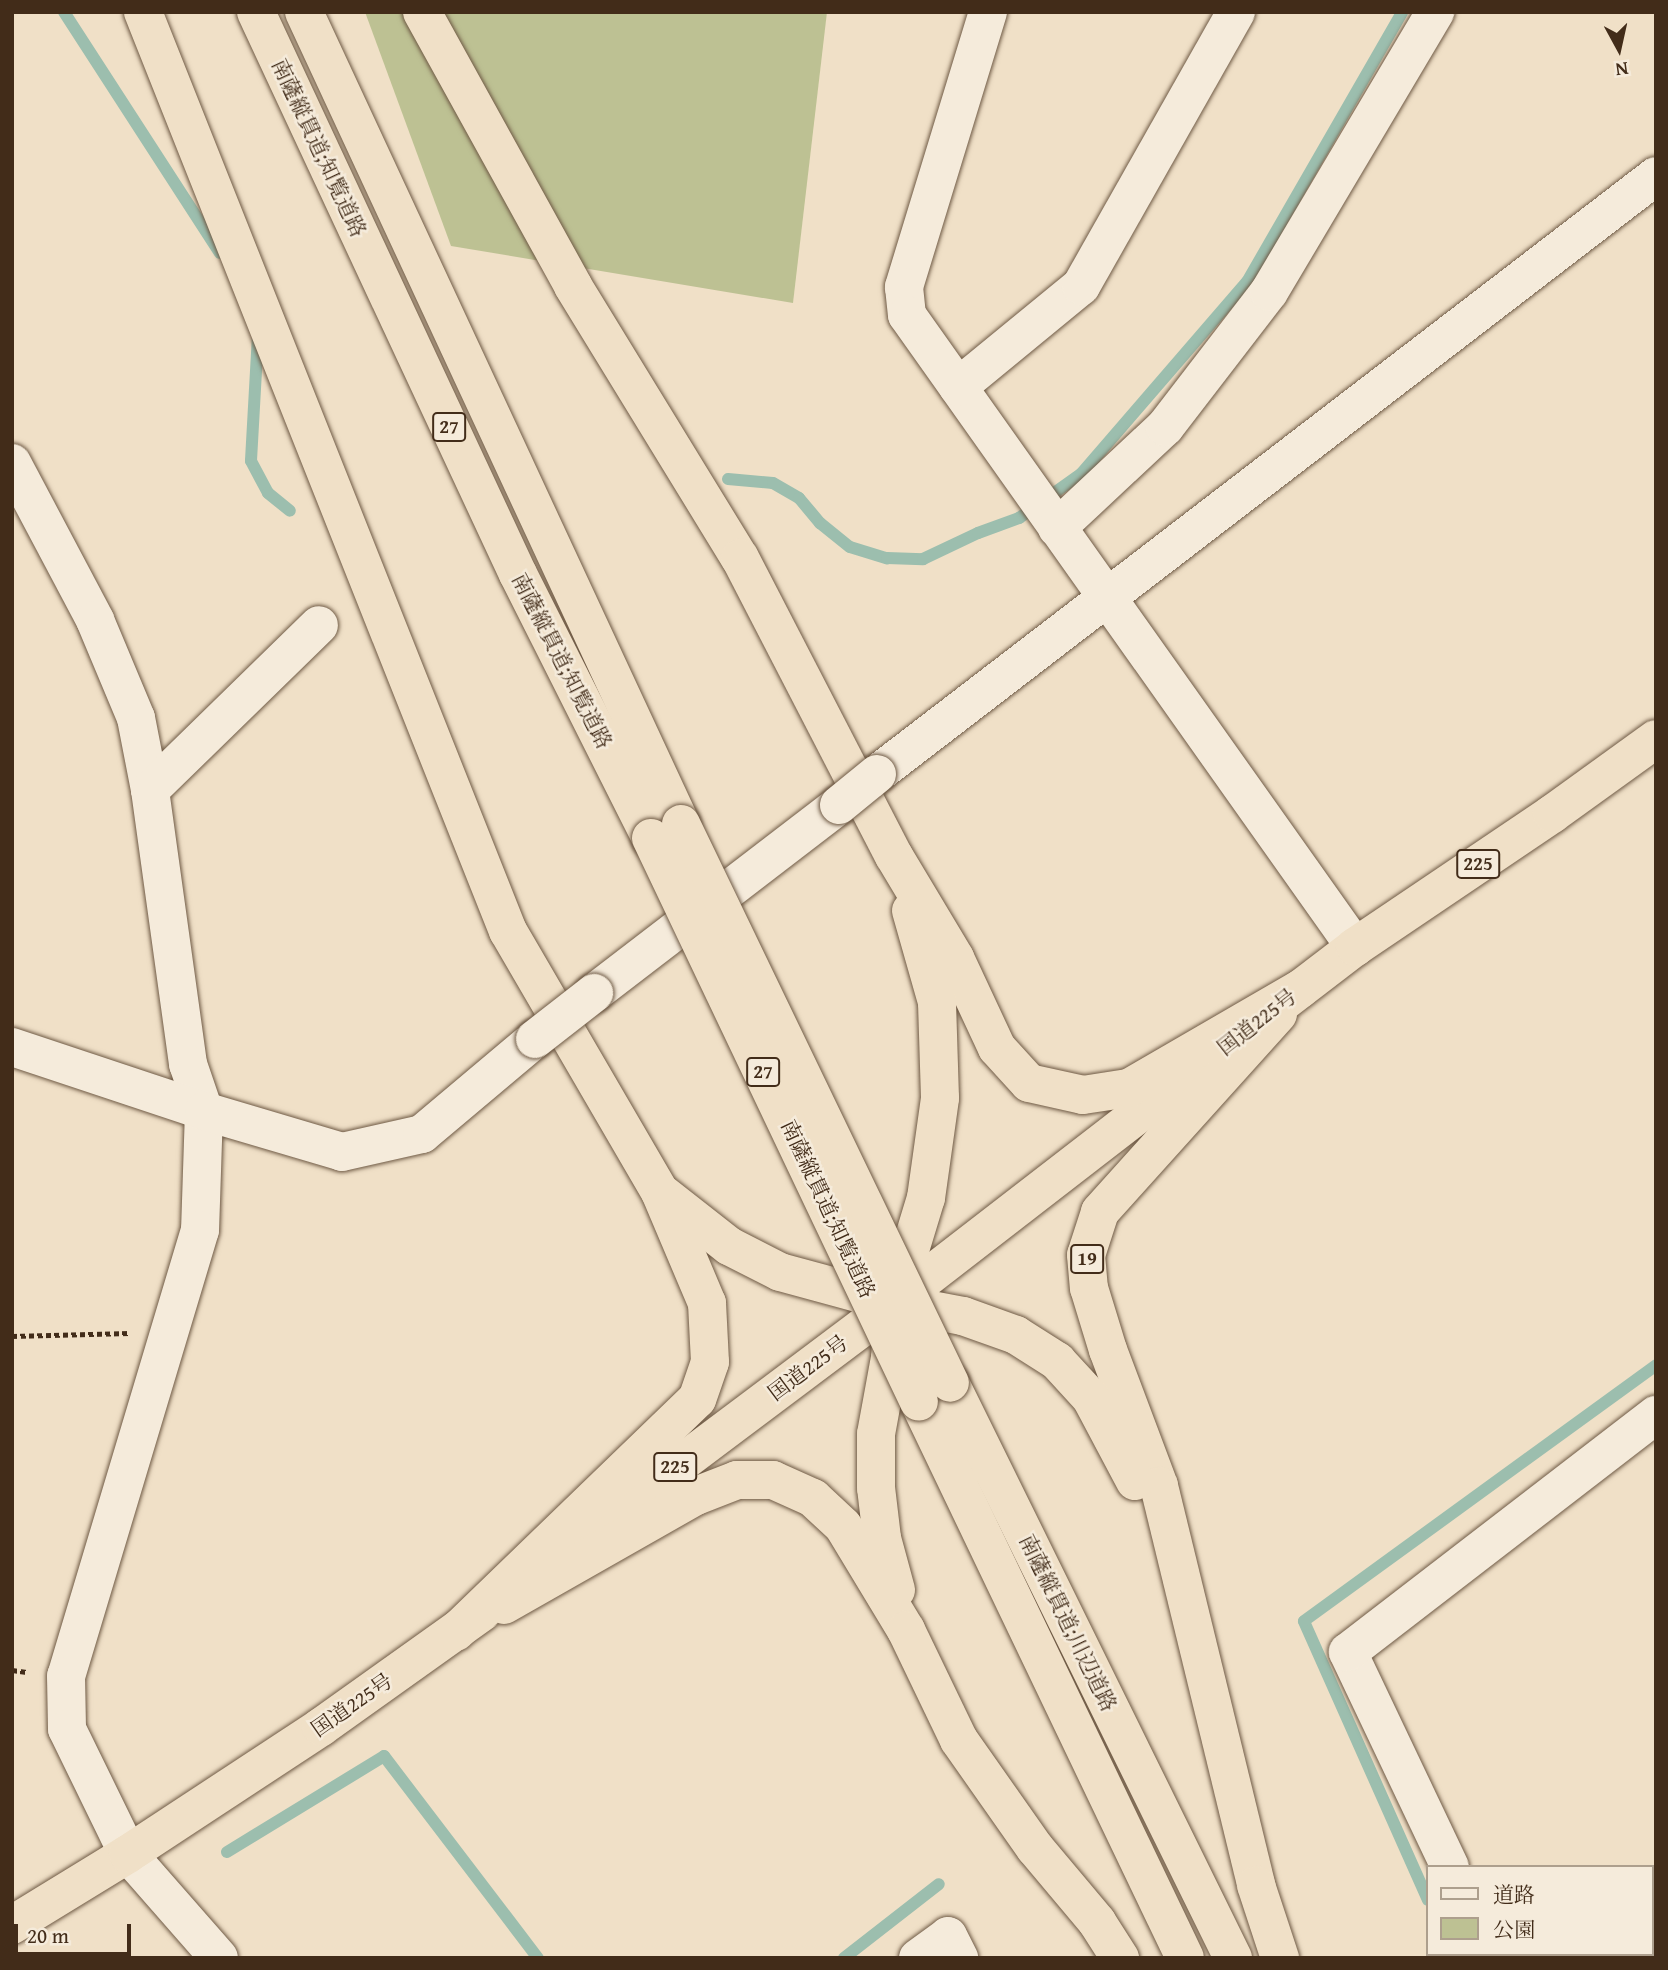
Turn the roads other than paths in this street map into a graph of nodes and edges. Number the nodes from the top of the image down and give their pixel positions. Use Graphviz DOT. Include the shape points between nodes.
graph roads {
  1 [pos="143,12"];
  2 [pos="256,12"];
  3 [pos="304,12"];
  4 [pos="422,12"];
  5 [pos="988,12"];
  6 [pos="1236,12"];
  7 [pos="1434,12"];
  8 [pos="1656,176"];
  9 [pos="958,387"];
  10 [pos="12,463"];
  11 [pos="1045,510"];
  12 [pos="1108,597"];
  13 [pos="319,625"];
  14 [pos="1656,739"];
  15 [pos="150,790"];
  16 [pos="666,831"];
  17 [pos="894,856"];
  18 [pos="1355,947"];
  19 [pos="1300,989"];
  20 [pos="12,1046"];
  21 [pos="204,1111"];
  22 [pos="660,1192"];
  23 [pos="891,1299"];
  24 [pos="935,1393"];
  25 [pos="1656,1415"];
  26 [pos="1182,1592"];
  27 [pos="906,1630"];
  28 [pos="456,1632"];
  29 [pos="128,1854"];
  30 [pos="1449,1865"];
  31 [pos="12,1925"];
  32 [pos="219,1958"];
  33 [pos="918,1958"];
  34 [pos="959,1958"];
  35 [pos="1120,1958"];
  36 [pos="1185,1958"];
  37 [pos="1233,1958"];
  38 [pos="1280,1958"];
  1 -- 22 [label="highway" via="508,931"];
  2 -- 16 [label="highway, 南薩縦貫道;知覧道路 / 27" via="518,574"];
  3 -- 16 [label="highway, 南薩縦貫道;知覧道路 / 27"];
  4 -- 17 [label="highway" via="573,286 740,558"];
  5 -- 9 [label="street" via="904,286 907,315"];
  6 -- 9 [label="street" via="1081,286"];
  7 -- 11 [label="street" via="1269,292 1165,427"];
  8 -- 12 [label="street"];
  9 -- 11 [label="street"];
  10 -- 15 [label="street" via="95,620 136,718"];
  11 -- 12 [label="street"];
  12 -- 18 [label="street"];
  12 -- 21 [label="street, bridge" via="535,1039 422,1134 342,1152"];
  13 -- 15 [label="street"];
  14 -- 18 [label="highway, 国道225号 / 225"];
  15 -- 21 [label="street" via="188,1063"];
  16 -- 23 [label="highway, 南薩縦貫道;知覧道路 / 27, bridge"];
  17 -- 19 [label="highway" via="955,958 997,1048 1029,1083 1083,1095 1129,1088"];
  17 -- 23 [label="highway" via="937,1002 940,1098 926,1198"];
  18 -- 19 [label="highway, 国道225号 / 225"];
  19 -- 23 [label="highway, 国道225号 / 225"];
  19 -- 26 [label="highway, 19" via="1100,1212 1086,1255 1089,1288 1108,1350 1159,1486"];
  20 -- 21 [label="street"];
  21 -- 29 [label="street" via="200,1230 66,1676 67,1729"];
  22 -- 23 [label="highway" via="729,1246 780,1272"];
  22 -- 28 [label="highway" via="707,1303 710,1362 697,1399"];
  23 -- 24 [label="highway, 南薩縦貫道;川辺道路, bridge"];
  23 -- 26 [label="highway, 19" via="963,1316 1016,1335 1057,1361 1091,1398 1128,1464"];
  23 -- 27 [label="highway" via="890,1358 876,1434 876,1488 882,1538"];
  23 -- 28 [label="highway, 国道225号 / 225"];
  24 -- 36 [label="highway, 南薩縦貫道;川辺道路"];
  24 -- 37 [label="highway, 南薩縦貫道;川辺道路"];
  25 -- 30 [label="street" via="1348,1652"];
  26 -- 38 [label="highway, 19" via="1256,1885"];
  27 -- 28 [label="highway" via="844,1527 813,1498 773,1480 737,1480 696,1496"];
  27 -- 35 [label="highway" via="959,1740"];
  28 -- 29 [label="highway, 国道225号 / 225"];
  29 -- 31 [label="highway, 国道225号 / 225"];
  29 -- 32 [label="street"];
  33 -- 34 [label="street" via="948,1936"];
}
